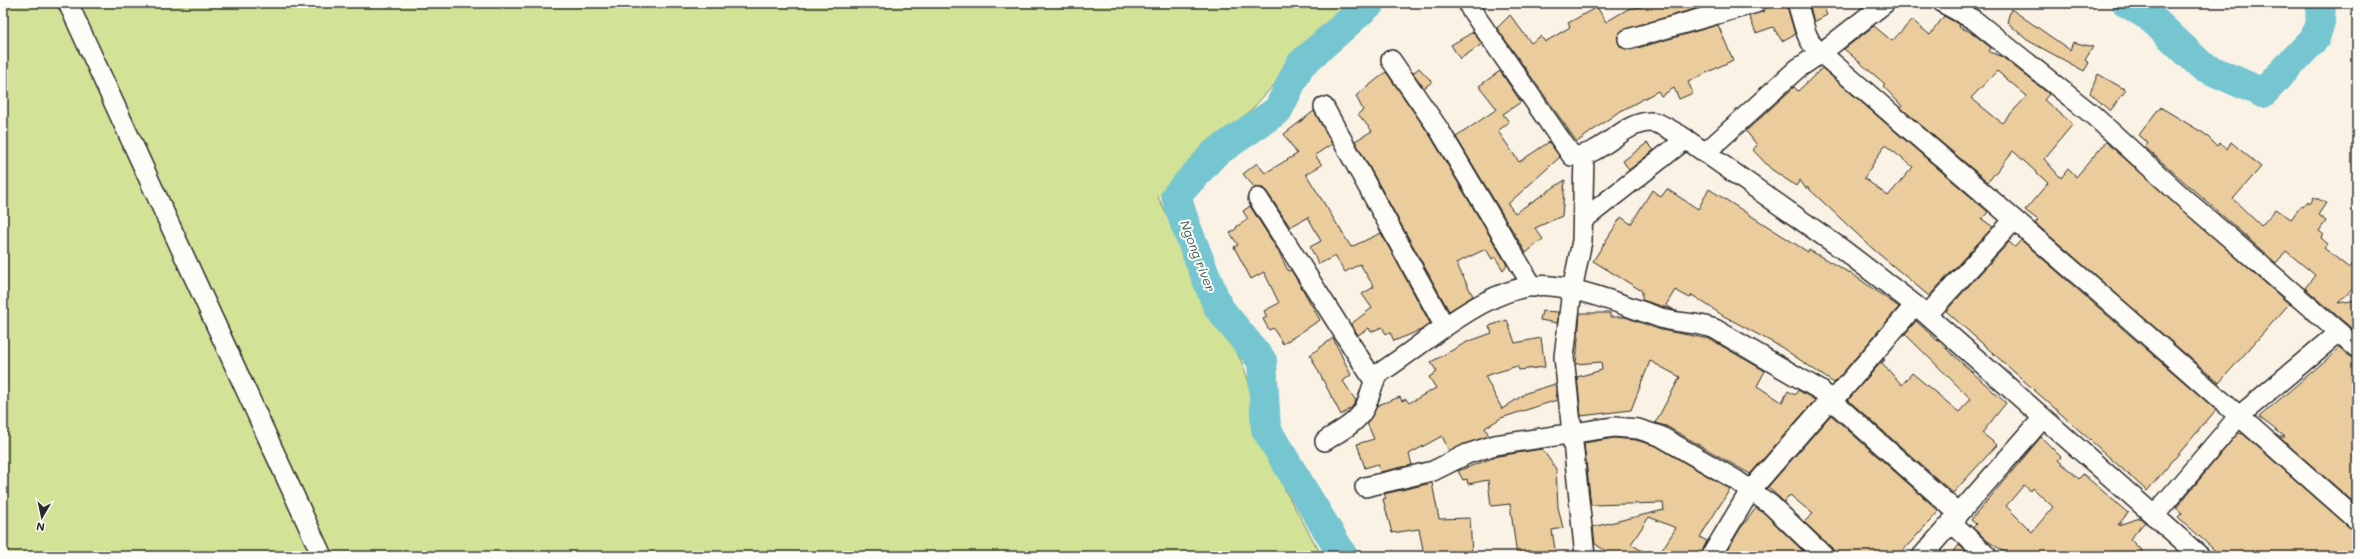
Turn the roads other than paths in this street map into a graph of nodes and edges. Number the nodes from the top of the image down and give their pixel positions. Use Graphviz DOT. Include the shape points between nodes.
graph roads {
  1 [pos="68,3"];
  2 [pos="1756,3"];
  3 [pos="1797,3"];
  4 [pos="1885,3"];
  5 [pos="1943,3"];
  6 [pos="1470,8"];
  7 [pos="1628,39"];
  8 [pos="1821,53"];
  9 [pos="1391,60"];
  10 [pos="1324,107"];
  11 [pos="1686,140"];
  12 [pos="1704,153"];
  13 [pos="1584,155"];
  14 [pos="1258,198"];
  15 [pos="1583,220"];
  16 [pos="2014,220"];
  17 [pos="1533,287"];
  18 [pos="1572,290"];
  19 [pos="1921,310"];
  20 [pos="1445,327"];
  21 [pos="2339,332"];
  22 [pos="2357,348"];
  23 [pos="1374,381"];
  24 [pos="1832,399"];
  25 [pos="2238,417"];
  26 [pos="2043,418"];
  27 [pos="1572,433"];
  28 [pos="1325,441"];
  29 [pos="1365,487"];
  30 [pos="1750,491"];
  31 [pos="2154,516"];
  32 [pos="1955,517"];
  33 [pos="2357,520"];
  34 [pos="322,556"];
  35 [pos="1585,556"];
  36 [pos="1711,556"];
  37 [pos="1824,556"];
  38 [pos="1922,556"];
  39 [pos="1987,556"];
  40 [pos="2200,556"];
  1 -- 34 [label="street"];
  2 -- 7 [label="street"];
  3 -- 8 [label="street" via="1808,38"];
  4 -- 8 [label="street"];
  5 -- 21 [label="street" via="1974,20 2094,116"];
  6 -- 13 [label="street" via="1568,153 1572,156"];
  8 -- 12 [label="street" via="1797,69"];
  8 -- 16 [label="street"];
  9 -- 17 [label="street" via="1444,137"];
  10 -- 20 [label="street"];
  11 -- 12 [label="street"];
  11 -- 13 [label="street" via="1652,122 1640,124"];
  11 -- 15 [label="street"];
  12 -- 19 [label="street" via="1842,249"];
  13 -- 15 [label="street"];
  14 -- 23 [label="street"];
  15 -- 18 [label="street" via="1581,253"];
  16 -- 19 [label="street"];
  16 -- 25 [label="street"];
  17 -- 18 [label="street" via="1550,286"];
  17 -- 20 [label="street" via="1493,298"];
  18 -- 24 [label="street" via="1666,319 1696,323 1715,329"];
  18 -- 27 [label="street" via="1564,357"];
  19 -- 24 [label="street"];
  19 -- 26 [label="street"];
  20 -- 23 [label="street" via="1381,372"];
  21 -- 22 [label="street"];
  21 -- 25 [label="street"];
  23 -- 28 [label="street" via="1365,409 1360,416"];
  24 -- 30 [label="street"];
  24 -- 32 [label="street"];
  25 -- 31 [label="street"];
  25 -- 33 [label="street"];
  26 -- 31 [label="street"];
  26 -- 32 [label="street"];
  27 -- 29 [label="street" via="1495,445 1467,454 1433,471"];
  27 -- 30 [label="street" via="1614,427 1646,431 1685,449"];
  27 -- 35 [label="street"];
  30 -- 36 [label="street"];
  30 -- 37 [label="street" via="1771,505"];
  31 -- 40 [label="street"];
  32 -- 38 [label="street"];
  32 -- 39 [label="street"];
}
